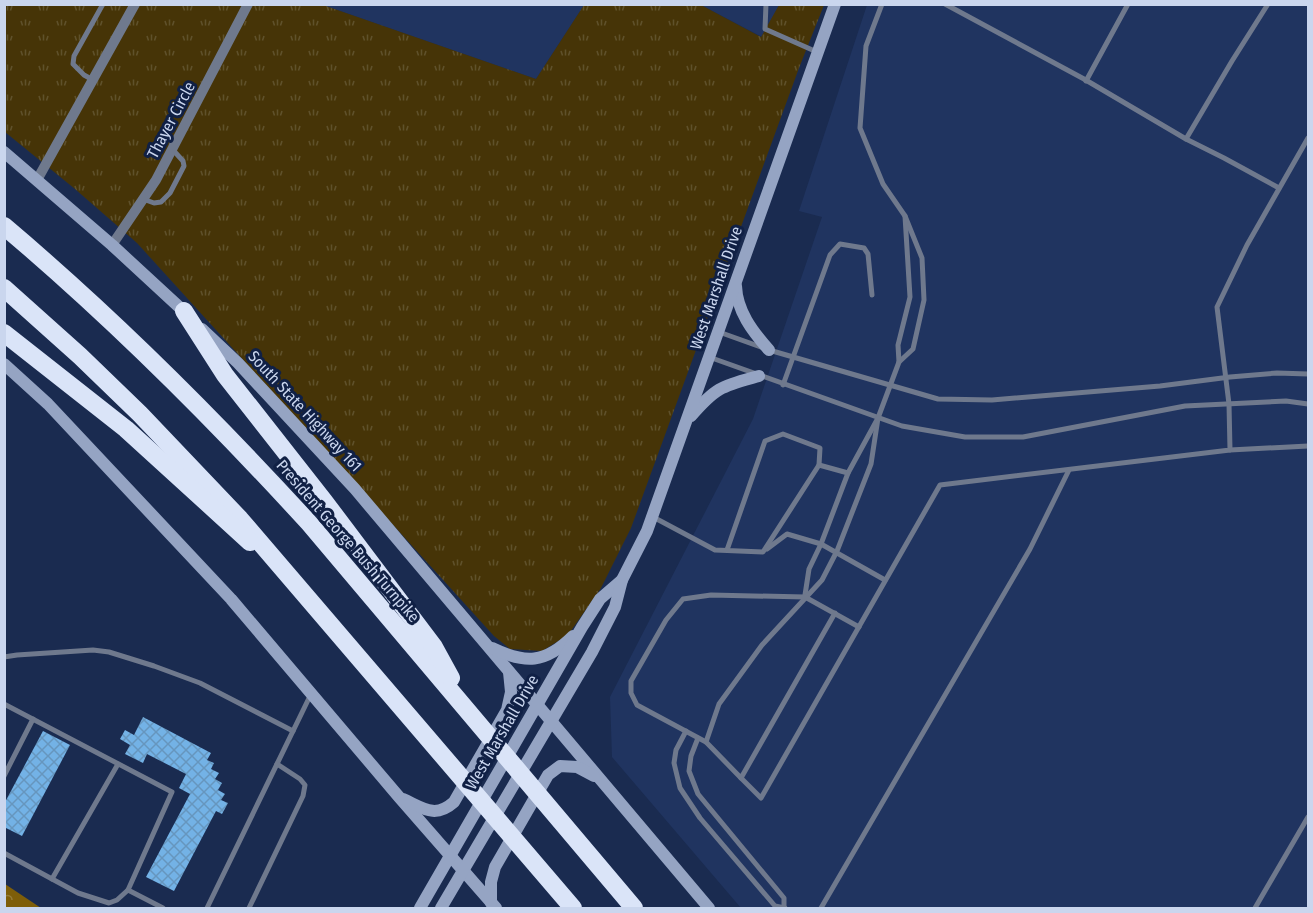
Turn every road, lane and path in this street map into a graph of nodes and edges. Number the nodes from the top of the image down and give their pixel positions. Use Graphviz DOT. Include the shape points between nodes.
graph roads {
  1 [pos="103,4"];
  2 [pos="135,4"];
  3 [pos="248,4"];
  4 [pos="766,4"];
  5 [pos="835,4"];
  6 [pos="882,4"];
  7 [pos="945,4"];
  8 [pos="1128,4"];
  9 [pos="1268,4"];
  10 [pos="818,53"];
  11 [pos="93,80"];
  12 [pos="1086,81"];
  13 [pos="1308,138"];
  14 [pos="1186,140"];
  15 [pos="173,150"];
  16 [pos="4,152"];
  17 [pos="37,180"];
  18 [pos="1280,188"];
  19 [pos="143,199"];
  20 [pos="905,216"];
  21 [pos="4,226"];
  22 [pos="112,245"];
  23 [pos="735,282"];
  24 [pos="4,288"];
  25 [pos="872,295"];
  26 [pos="184,311"];
  27 [pos="719,332"];
  28 [pos="4,333"];
  29 [pos="769,350"];
  30 [pos="709,357"];
  31 [pos="792,357"];
  32 [pos="899,362"];
  33 [pos="4,364"];
  34 [pos="1308,374"];
  35 [pos="759,376"];
  36 [pos="1227,377"];
  37 [pos="783,385"];
  38 [pos="891,386"];
  39 [pos="1229,404"];
  40 [pos="1308,404"];
  41 [pos="878,418"];
  42 [pos="685,424"];
  43 [pos="1308,446"];
  44 [pos="1230,450"];
  45 [pos="819,465"];
  46 [pos="1069,470"];
  47 [pos="848,473"];
  48 [pos="652,516"];
  49 [pos="821,544"];
  50 [pos="727,550"];
  51 [pos="837,551"];
  52 [pos="763,552"];
  53 [pos="288,573"];
  54 [pos="622,580"];
  55 [pos="885,580"];
  56 [pos="805,597"];
  57 [pos="835,613"];
  58 [pos="582,627"];
  59 [pos="859,627"];
  60 [pos="485,645"];
  61 [pos="4,657"];
  62 [pos="510,672"];
  63 [pos="312,692"];
  64 [pos="4,704"];
  65 [pos="537,704"];
  66 [pos="33,719"];
  67 [pos="476,720"];
  68 [pos="552,720"];
  69 [pos="293,731"];
  70 [pos="686,731"];
  71 [pos="698,738"];
  72 [pos="706,742"];
  73 [pos="118,764"];
  74 [pos="277,764"];
  75 [pos="4,776"];
  76 [pos="741,778"];
  77 [pos="600,779"];
  78 [pos="399,797"];
  79 [pos="1308,817"];
  80 [pos="4,853"];
  81 [pos="450,854"];
  82 [pos="463,870"];
  83 [pos="52,879"];
  84 [pos="128,890"];
  85 [pos="494,906"];
  86 [pos="785,908"];
  87 [pos="163,909"];
  88 [pos="207,909"];
  89 [pos="249,909"];
  90 [pos="420,909"];
  91 [pos="441,909"];
  92 [pos="573,909"];
  93 [pos="634,909"];
  94 [pos="709,909"];
  95 [pos="821,909"];
  96 [pos="1255,909"];
  1 -- 11 [label="lane" via="74,56 73,64"];
  2 -- 11 [label="street"];
  3 -- 15 [label="street, Thayer Circle"];
  4 -- 10 [label="lane" via="765,28"];
  5 -- 10 [label="main road, West Marshall Drive"];
  6 -- 20 [label="lane" via="867,46 860,128 883,184"];
  7 -- 12 [label="lane"];
  8 -- 12 [label="lane"];
  9 -- 14 [label="lane"];
  10 -- 23 [label="main road, West Marshall Drive"];
  11 -- 17 [label="street"];
  12 -- 14 [label="lane"];
  13 -- 18 [label="lane"];
  14 -- 18 [label="lane"];
  15 -- 19 [label="street, Thayer Circle"];
  15 -- 19 [label="lane" via="184,166 170,193 161,202"];
  16 -- 17 [label="main road, South State Highway 161"];
  17 -- 22 [label="main road, South State Highway 161"];
  18 -- 36 [label="lane" via="1217,308"];
  19 -- 22 [label="street, Thayer Circle"];
  20 -- 32 [label="lane" via="910,297 898,345"];
  20 -- 32 [label="lane" via="922,258 924,300 913,349"];
  21 -- 67 [label="highway, President George Bush Turnpike" via="148,355 258,468"];
  22 -- 26 [label="main road, South State Highway 161"];
  23 -- 27 [label="main road, West Marshall Drive"];
  23 -- 29 [label="main road" via="744,316"];
  24 -- 53 [label="highway" via="140,414"];
  25 -- 31 [label="lane" via="868,254 864,248 840,244 830,255"];
  26 -- 60 [label="main road, South State Highway 161" via="355,489"];
  26 -- 67 [label="highway" via="225,375 434,647"];
  27 -- 29 [label="lane"];
  27 -- 30 [label="main road, West Marshall Drive"];
  28 -- 53 [label="highway" via="126,429 231,527"];
  29 -- 31 [label="lane"];
  30 -- 35 [label="lane"];
  30 -- 42 [label="main road, West Marshall Drive"];
  31 -- 37 [label="lane"];
  31 -- 38 [label="lane"];
  32 -- 38 [label="lane"];
  33 -- 63 [label="main road" via="48,404 144,506"];
  34 -- 36 [label="lane"];
  35 -- 37 [label="lane"];
  35 -- 42 [label="main road" via="730,383 709,395"];
  36 -- 38 [label="lane" via="992,400 938,399"];
  36 -- 39 [label="lane"];
  37 -- 41 [label="lane"];
  38 -- 41 [label="lane"];
  39 -- 40 [label="lane"];
  39 -- 41 [label="lane" via="1185,406 1023,437 965,437"];
  39 -- 44 [label="lane"];
  41 -- 47 [label="lane"];
  41 -- 51 [label="lane" via="871,464"];
  42 -- 48 [label="main road, West Marshall Drive"];
  43 -- 44 [label="lane"];
  44 -- 46 [label="lane"];
  45 -- 47 [label="lane"];
  45 -- 50 [label="lane" via="820,448 783,434 765,441"];
  45 -- 52 [label="lane"];
  46 -- 55 [label="lane" via="940,485"];
  46 -- 95 [label="lane" via="1030,549"];
  47 -- 49 [label="lane"];
  48 -- 50 [label="lane" via="715,550"];
  48 -- 54 [label="main road, West Marshall Drive"];
  49 -- 51 [label="lane"];
  49 -- 52 [label="lane" via="787,534"];
  49 -- 56 [label="lane" via="809,569"];
  50 -- 52 [label="lane"];
  51 -- 55 [label="lane"];
  51 -- 56 [label="lane" via="822,580"];
  53 -- 92 [label="highway"];
  54 -- 58 [label="main road, West Marshall Drive" via="600,599"];
  54 -- 68 [label="main road, West Marshall Drive" via="615,607"];
  55 -- 59 [label="lane"];
  56 -- 57 [label="lane"];
  56 -- 70 [label="lane" via="683,598 631,681 631,693 637,705"];
  56 -- 72 [label="lane" via="762,645 719,704"];
  57 -- 59 [label="lane"];
  57 -- 76 [label="lane"];
  58 -- 60 [label="main road" via="564,645 534,659 521,660"];
  58 -- 65 [label="main road, West Marshall Drive"];
  59 -- 76 [label="lane" via="761,798"];
  60 -- 62 [label="main road, South State Highway 161"];
  61 -- 69 [label="lane" via="109,652 200,683"];
  62 -- 65 [label="main road, South State Highway 161"];
  62 -- 78 [label="main road" via="512,692 507,710 454,802 432,812"];
  63 -- 69 [label="lane"];
  63 -- 78 [label="main road"];
  64 -- 66 [label="lane"];
  65 -- 68 [label="main road, South State Highway 161"];
  65 -- 81 [label="main road, West Marshall Drive"];
  66 -- 73 [label="lane"];
  66 -- 75 [label="lane"];
  67 -- 93 [label="highway, President George Bush Turnpike"];
  68 -- 77 [label="main road, South State Highway 161"];
  68 -- 82 [label="main road, West Marshall Drive"];
  69 -- 74 [label="lane"];
  70 -- 71 [label="lane"];
  70 -- 86 [label="lane" via="674,763 680,788 700,818 775,906"];
  71 -- 72 [label="lane"];
  71 -- 86 [label="lane" via="689,771 698,794 784,898"];
  72 -- 76 [label="lane"];
  73 -- 83 [label="lane"];
  73 -- 84 [label="lane" via="172,792"];
  74 -- 88 [label="lane"];
  74 -- 89 [label="lane" via="305,785 303,796"];
  77 -- 85 [label="main road" via="577,767 560,766 548,775 495,867 491,882"];
  77 -- 94 [label="main road"];
  78 -- 81 [label="main road"];
  79 -- 96 [label="lane"];
  80 -- 83 [label="lane"];
  81 -- 82 [label="main road"];
  81 -- 90 [label="main road, West Marshall Drive"];
  82 -- 85 [label="main road"];
  82 -- 91 [label="main road, West Marshall Drive"];
  83 -- 84 [label="lane" via="109,903"];
  84 -- 87 [label="lane"];
}
